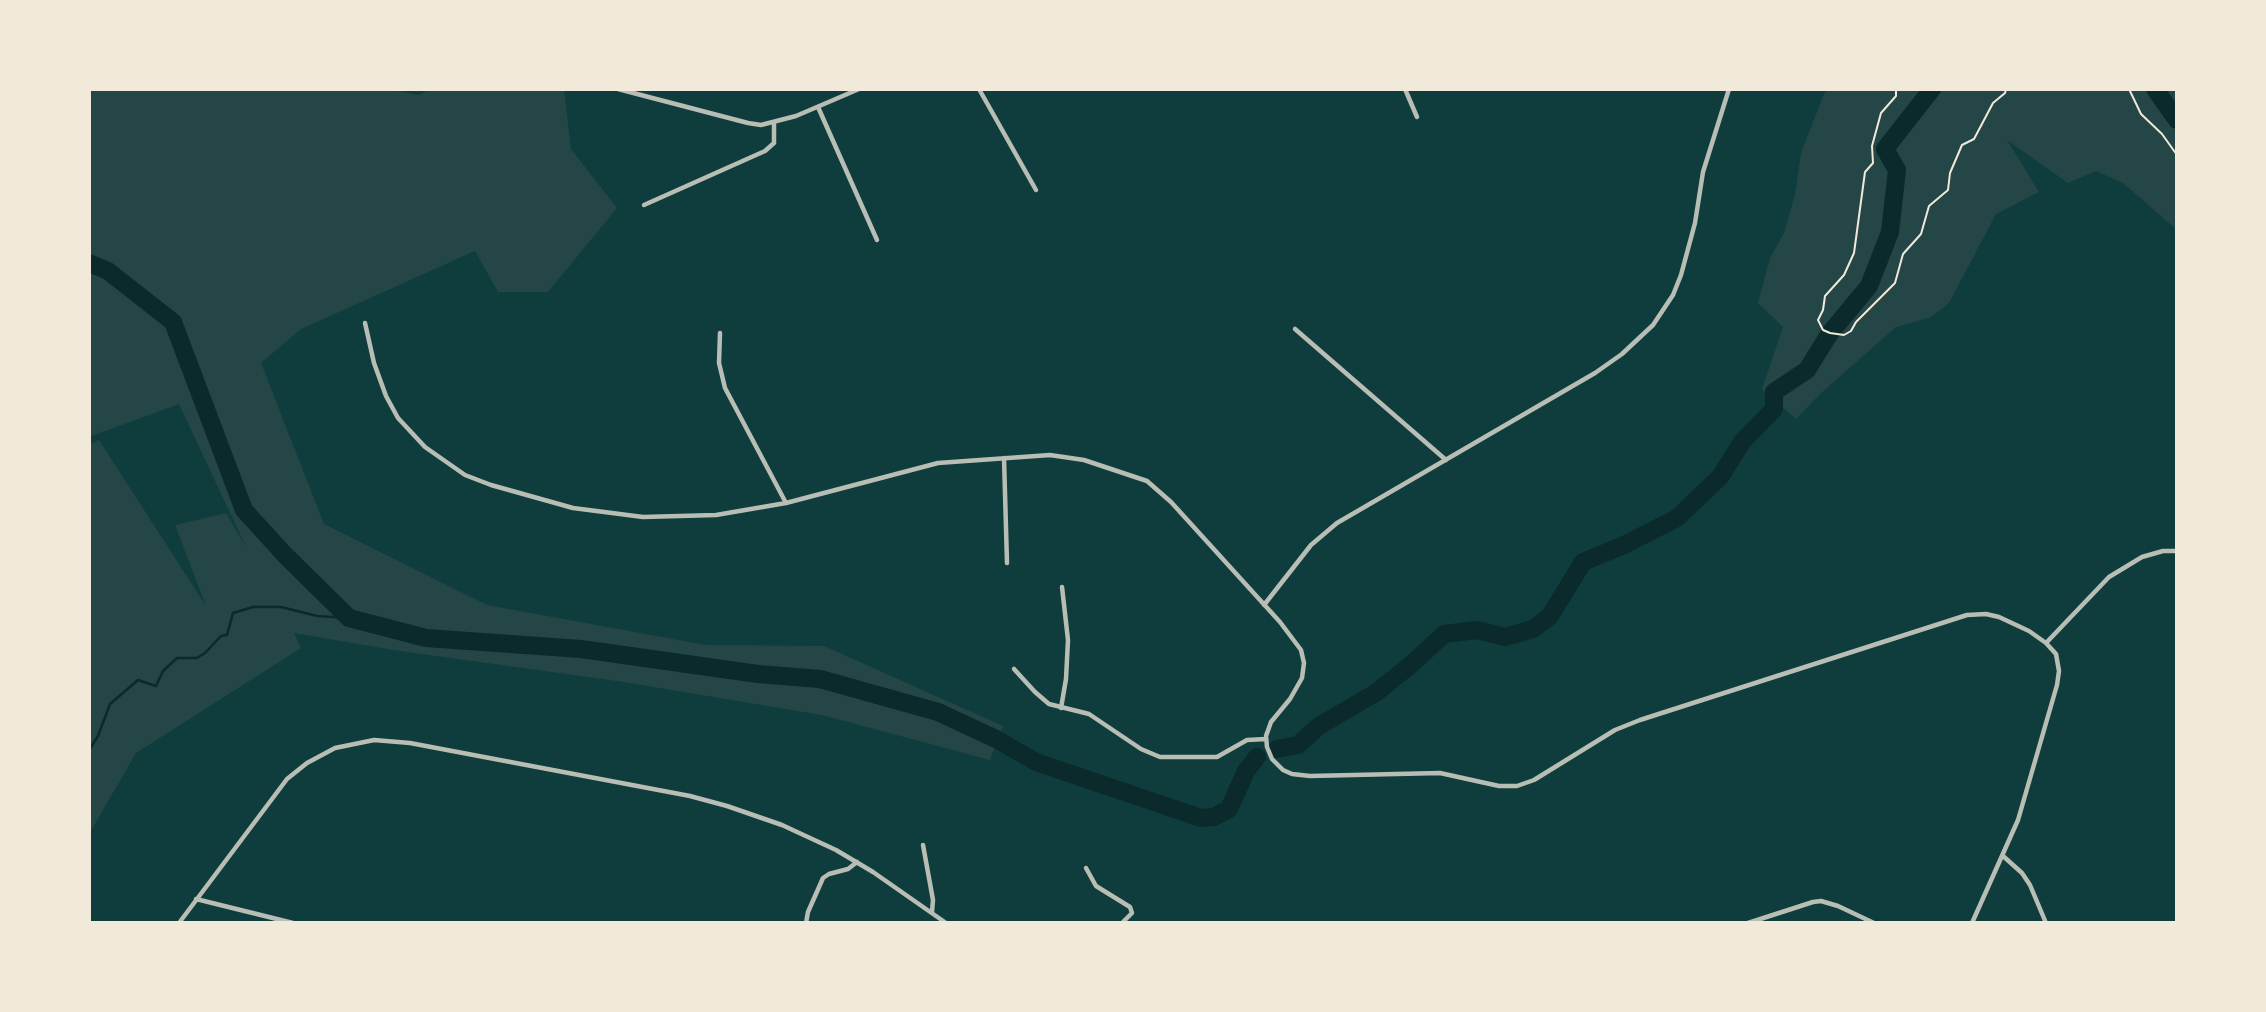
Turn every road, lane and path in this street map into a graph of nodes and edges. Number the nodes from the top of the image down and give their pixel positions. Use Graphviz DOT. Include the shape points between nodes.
graph roads {
  1 [pos="618,89"];
  2 [pos="859,89"];
  3 [pos="979,89"];
  4 [pos="1405,89"];
  5 [pos="1729,89"];
  6 [pos="1896,89"];
  7 [pos="2006,89"];
  8 [pos="2129,89"];
  9 [pos="818,107"];
  10 [pos="1417,117"];
  11 [pos="774,123"];
  12 [pos="2177,155"];
  13 [pos="1036,190"];
  14 [pos="644,205"];
  15 [pos="877,240"];
  16 [pos="365,323"];
  17 [pos="1295,329"];
  18 [pos="720,333"];
  19 [pos="1004,458"];
  20 [pos="1446,460"];
  21 [pos="786,503"];
  22 [pos="2177,551"];
  23 [pos="1007,563"];
  24 [pos="1062,587"];
  25 [pos="1264,604"];
  26 [pos="2046,643"];
  27 [pos="1014,668"];
  28 [pos="1061,708"];
  29 [pos="1266,739"];
  30 [pos="923,845"];
  31 [pos="2003,856"];
  32 [pos="857,862"];
  33 [pos="1086,868"];
  34 [pos="196,899"];
  35 [pos="932,912"];
  36 [pos="179,923"];
  37 [pos="292,923"];
  38 [pos="806,923"];
  39 [pos="946,923"];
  40 [pos="1122,923"];
  41 [pos="1748,923"];
  42 [pos="1874,923"];
  43 [pos="1972,923"];
  44 [pos="2046,923"];
  1 -- 11 [label="street" via="748,123"];
  2 -- 9 [label="street"];
  3 -- 13 [label="street"];
  4 -- 10 [label="street"];
  5 -- 20 [label="street" via="1703,172 1681,275 1653,325 1595,373"];
  6 -- 7 [label="path" via="1896,96 1881,113 1872,146 1873,163 1865,172 1854,253 1844,275 1825,296 1818,320 1830,333 1851,331 1895,283 1903,254 1921,234 1929,206 1948,190 1962,145 1974,139"];
  8 -- 12 [label="path" via="2141,114"];
  9 -- 11 [label="street"];
  9 -- 15 [label="street"];
  11 -- 14 [label="street" via="774,144 765,151"];
  16 -- 21 [label="street" via="380,384 398,418 425,447 465,475 548,502 626,516 704,516"];
  17 -- 20 [label="street"];
  18 -- 21 [label="street" via="719,363 725,388"];
  19 -- 21 [label="street" via="938,463"];
  19 -- 23 [label="street"];
  19 -- 25 [label="street" via="1076,458 1150,483"];
  20 -- 25 [label="street" via="1324,534"];
  22 -- 26 [label="street" via="2142,557 2109,577"];
  24 -- 28 [label="street" via="1068,640"];
  25 -- 29 [label="street" via="1297,642 1304,663 1300,683 1271,722"];
  26 -- 29 [label="street" via="1999,617 1967,615 1640,720 1517,786 1440,773 1292,774 1276,765"];
  26 -- 31 [label="street" via="2056,654 2057,685"];
  27 -- 28 [label="street" via="1044,701"];
  28 -- 29 [label="street" via="1089,714 1160,757 1217,757 1247,740"];
  30 -- 35 [label="street"];
  31 -- 43 [label="street"];
  31 -- 44 [label="street" via="2030,885"];
  32 -- 34 [label="street" via="782,825 690,796 374,740 335,748 288,779"];
  32 -- 35 [label="street"];
  32 -- 38 [label="street" via="823,878"];
  33 -- 40 [label="street" via="1096,886 1130,907 1132,913"];
  34 -- 36 [label="street"];
  34 -- 37 [label="street"];
  35 -- 39 [label="street"];
  41 -- 42 [label="street" via="1821,901"];
}
